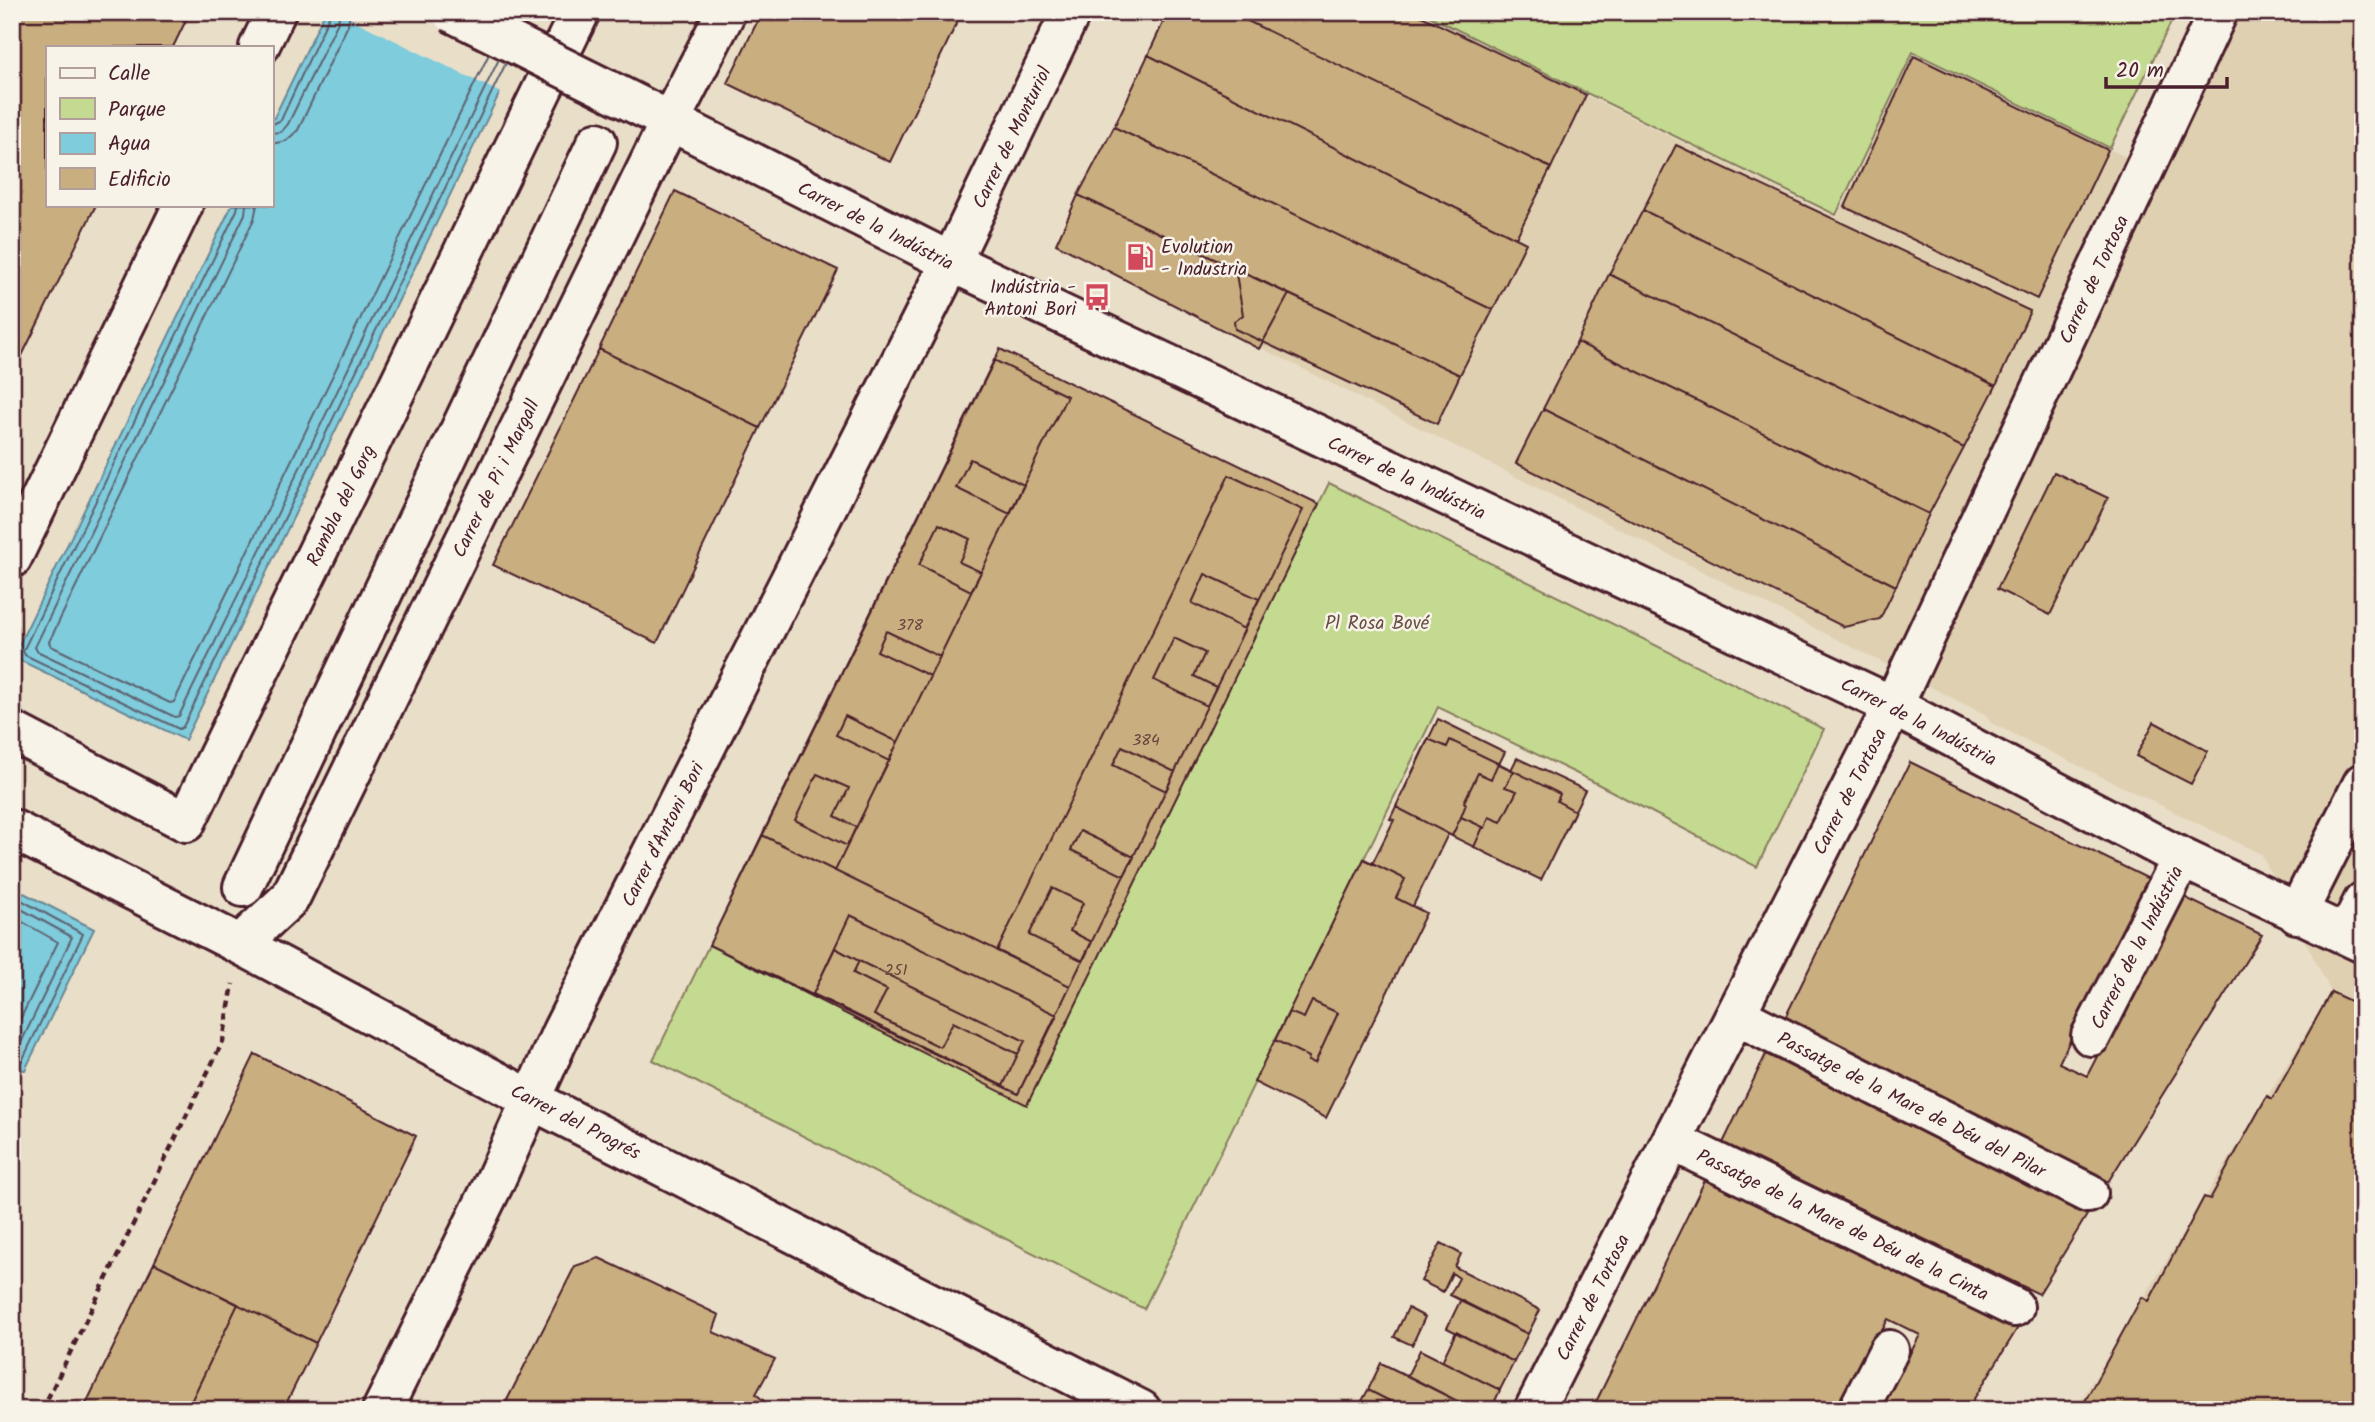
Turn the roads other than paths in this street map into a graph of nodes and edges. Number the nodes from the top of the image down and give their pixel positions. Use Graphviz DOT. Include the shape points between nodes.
graph roads {
  1 [pos="276,12"];
  2 [pos="451,12"];
  3 [pos="580,12"];
  4 [pos="726,12"];
  5 [pos="1071,12"];
  6 [pos="2218,12"];
  7 [pos="259,46"];
  8 [pos="670,121"];
  9 [pos="597,142"];
  10 [pos="183,206"];
  11 [pos="951,262"];
  12 [pos="12,558"];
  13 [pos="1893,706"];
  14 [pos="12,731"];
  15 [pos="2363,783"];
  16 [pos="12,829"];
  17 [pos="2182,858"];
  18 [pos="243,887"];
  19 [pos="2297,914"];
  20 [pos="2357,926"];
  21 [pos="252,933"];
  22 [pos="1736,1015"];
  23 [pos="2091,1036"];
  24 [pos="530,1098"];
  25 [pos="1672,1141"];
  26 [pos="2088,1193"];
  27 [pos="2014,1307"];
  28 [pos="1889,1350"];
  29 [pos="382,1410"];
  30 [pos="1141,1410"];
  31 [pos="1534,1410"];
  32 [pos="1858,1410"];
  1 -- 7 [label="street"];
  2 -- 8 [label="street, Carrer de la Indústria, bridge"];
  3 -- 14 [label="street, Rambla del Gorg" via="186,822"];
  4 -- 8 [label="street, Carrer de Pi i Margall"];
  5 -- 11 [label="street, Carrer de Monturiol"];
  6 -- 13 [label="street, Carrer de Tortosa"];
  8 -- 11 [label="street, Carrer de la Indústria"];
  8 -- 21 [label="street, Carrer de Pi i Margall" via="290,898"];
  9 -- 18 [label="street"];
  10 -- 12 [label="street"];
  11 -- 13 [label="street, Carrer de la Indústria"];
  11 -- 24 [label="street, Carrer d'Antoni Bori"];
  13 -- 17 [label="street, Carrer de la Indústria"];
  13 -- 22 [label="street, Carrer de Tortosa"];
  15 -- 19 [label="street"];
  16 -- 24 [label="street, Carrer del Progrés"];
  17 -- 19 [label="street, Carrer de la Indústria"];
  17 -- 23 [label="street, Carreró de la Indústria"];
  19 -- 20 [label="street, Carrer de la Indústria"];
  22 -- 25 [label="street, Carrer de Tortosa"];
  22 -- 26 [label="street, Passatge de la Mare de Déu del Pilar"];
  24 -- 29 [label="street, Carrer d'Antoni Bori" via="495,1181"];
  24 -- 30 [label="street, Carrer del Progrés"];
  25 -- 27 [label="street, Passatge de la Mare de Déu de la Cinta"];
  25 -- 31 [label="street, Carrer de Tortosa"];
  28 -- 32 [label="street"];
}
